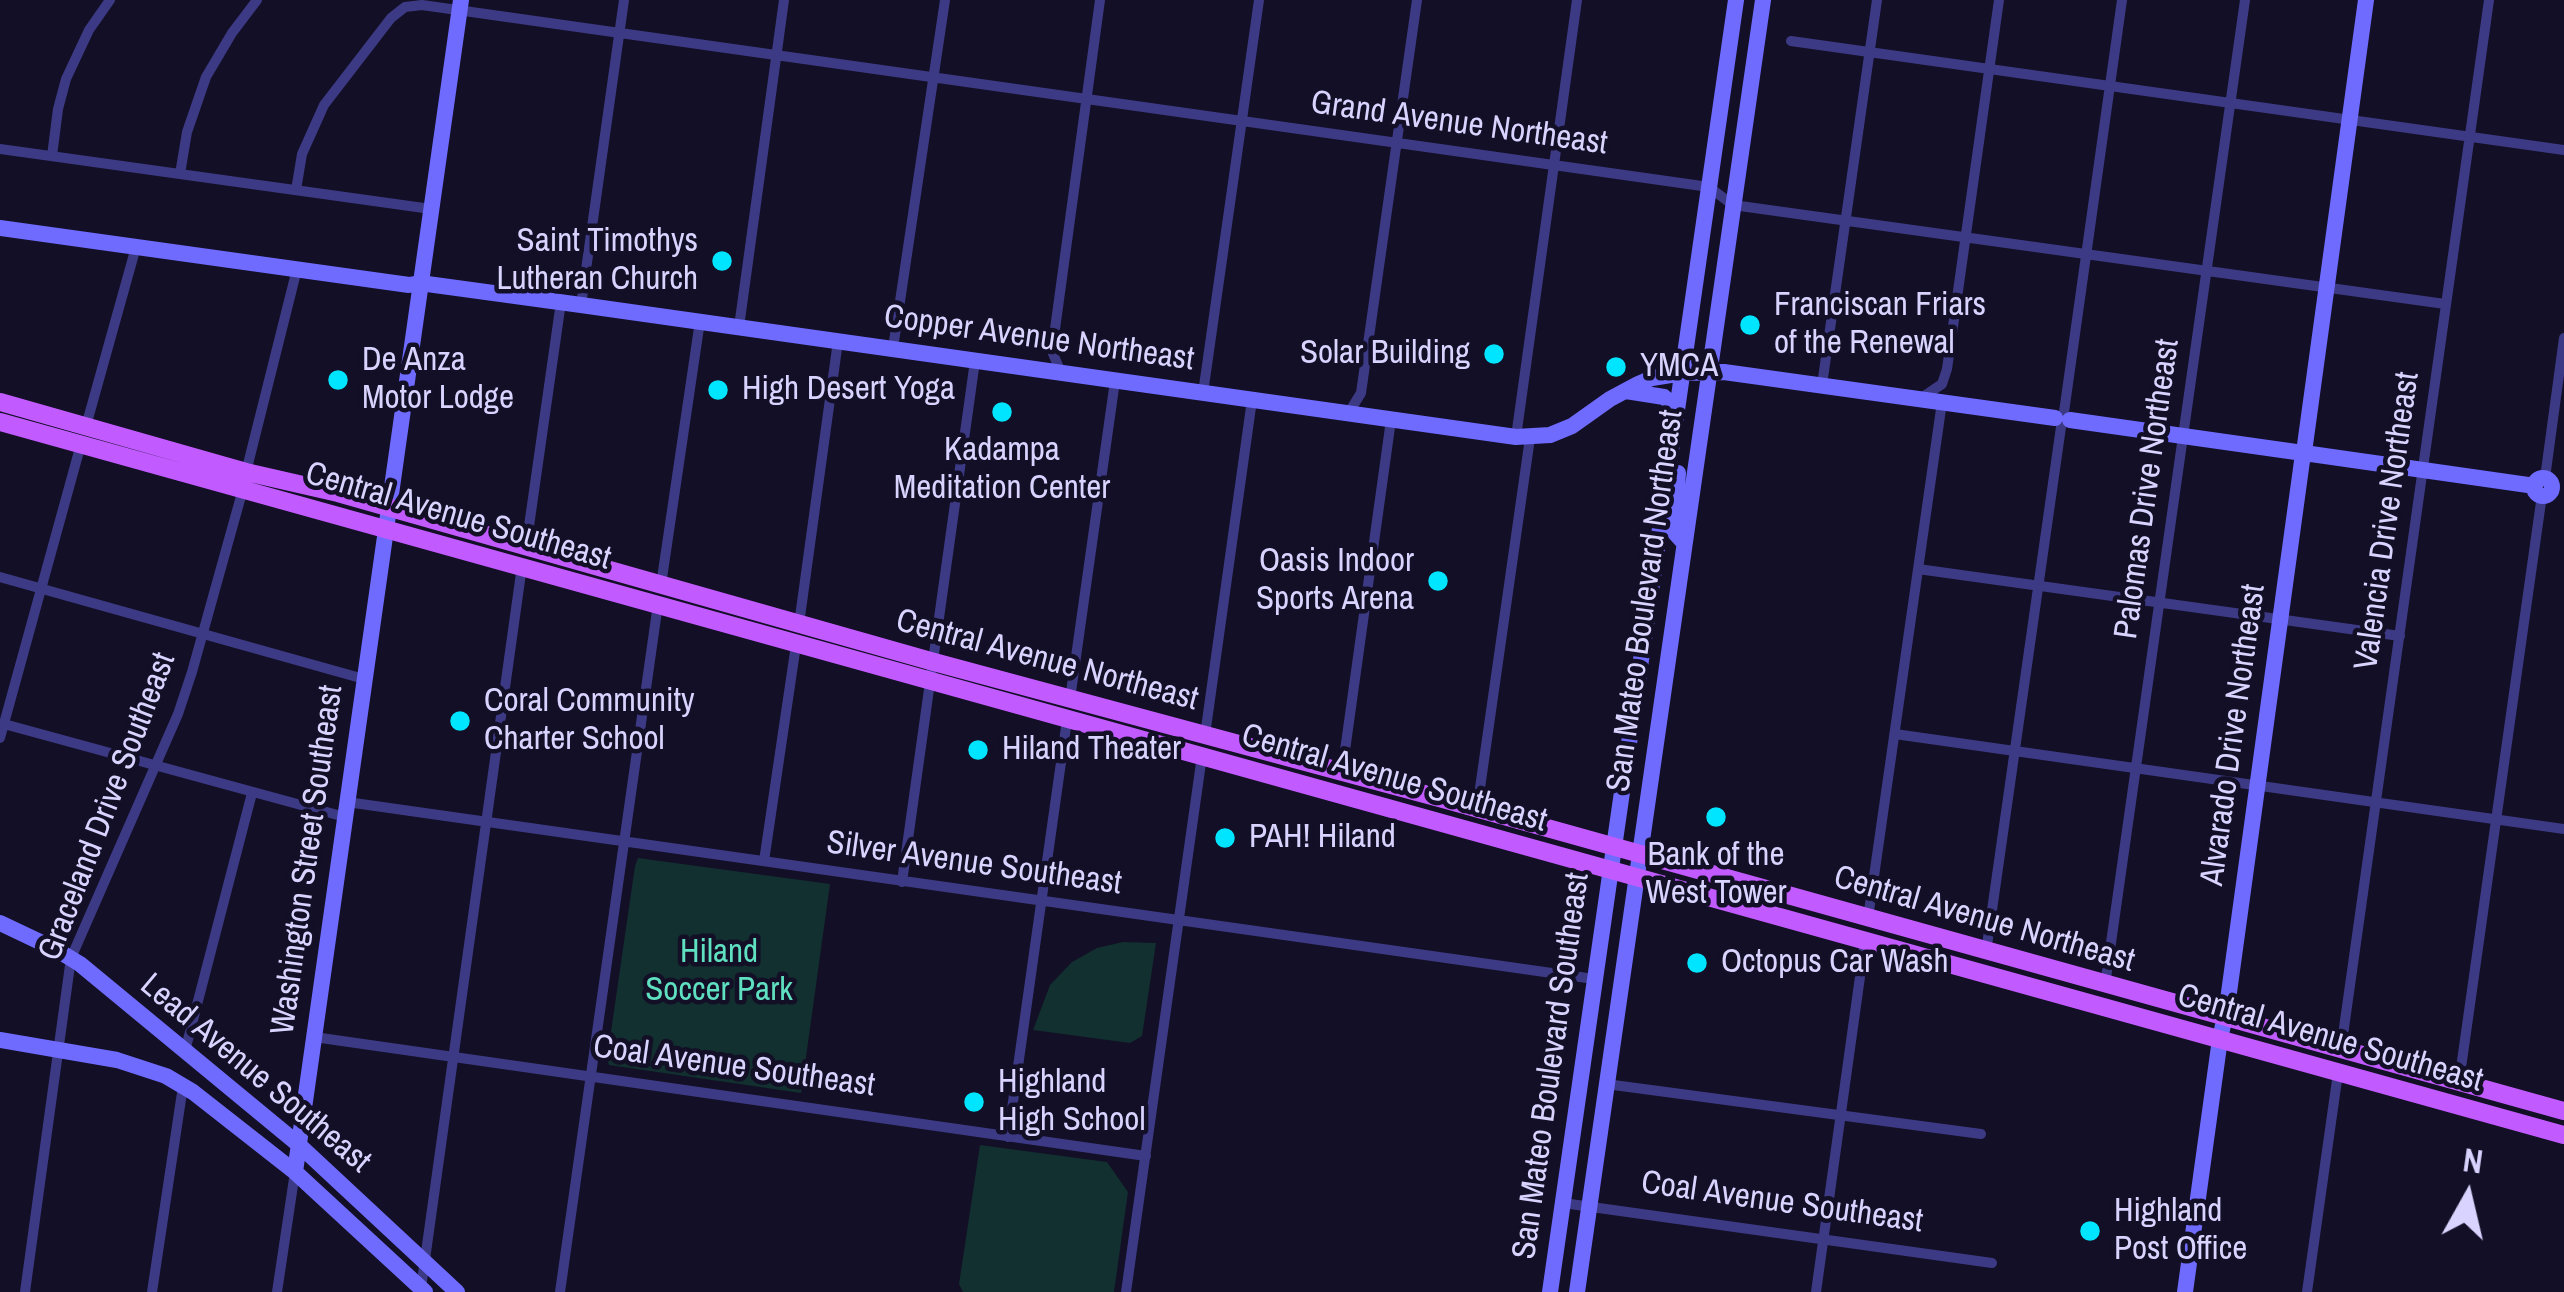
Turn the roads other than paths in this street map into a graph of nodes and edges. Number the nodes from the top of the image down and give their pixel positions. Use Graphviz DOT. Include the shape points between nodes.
graph roads {
  1 [pos="110,0"];
  2 [pos="257,0"];
  3 [pos="624,0"];
  4 [pos="784,0"];
  5 [pos="945,0"];
  6 [pos="1100,0"];
  7 [pos="1259,0"];
  8 [pos="1417,0"];
  9 [pos="1577,0"];
  10 [pos="1736,0"];
  11 [pos="1763,0"];
  12 [pos="1877,0"];
  13 [pos="2000,0"];
  14 [pos="2122,0"];
  15 [pos="2245,0"];
  16 [pos="2366,0"];
  17 [pos="2489,0"];
  18 [pos="460,5"];
  19 [pos="620,32"];
  20 [pos="1791,41"];
  21 [pos="1870,53"];
  22 [pos="776,55"];
  23 [pos="1990,70"];
  24 [pos="935,77"];
  25 [pos="2109,86"];
  26 [pos="1086,98"];
  27 [pos="2230,104"];
  28 [pos="1242,121"];
  29 [pos="2350,121"];
  30 [pos="2470,138"];
  31 [pos="1397,142"];
  32 [pos="0,148"];
  33 [pos="2564,150"];
  34 [pos="52,156"];
  35 [pos="1554,165"];
  36 [pos="180,174"];
  37 [pos="1709,187"];
  38 [pos="296,190"];
  39 [pos="1733,205"];
  40 [pos="431,209"];
  41 [pos="1846,220"];
  42 [pos="0,228"];
  43 [pos="1966,238"];
  44 [pos="136,247"];
  45 [pos="2086,253"];
  46 [pos="297,269"];
  47 [pos="2205,270"];
  48 [pos="420,283"];
  49 [pos="2326,286"];
  50 [pos="562,302"];
  51 [pos="581,304"];
  52 [pos="2445,304"];
  53 [pos="700,321"];
  54 [pos="739,327"];
  55 [pos="2564,338"];
  56 [pos="838,341"];
  57 [pos="893,348"];
  58 [pos="1052,351"];
  59 [pos="975,361"];
  60 [pos="1033,369"];
  61 [pos="1709,372"];
  62 [pos="1061,373"];
  63 [pos="1683,373"];
  64 [pos="1115,380"];
  65 [pos="1822,385"];
  66 [pos="1625,391"];
  67 [pos="1361,393"];
  68 [pos="1203,394"];
  69 [pos="1920,399"];
  70 [pos="1252,400"];
  71 [pos="0,402"];
  72 [pos="1942,402"];
  73 [pos="1677,408"];
  74 [pos="1348,414"];
  75 [pos="1371,417"];
  76 [pos="2063,419"];
  77 [pos="1391,420"];
  78 [pos="0,422"];
  79 [pos="84,435"];
  80 [pos="2182,436"];
  81 [pos="1522,438"];
  82 [pos="1672,443"];
  83 [pos="2303,453"];
  84 [pos="2422,470"];
  85 [pos="245,480"];
  86 [pos="2547,488"];
  87 [pos="388,507"];
  88 [pos="386,528"];
  89 [pos="1684,543"];
  90 [pos="524,557"];
  91 [pos="1918,569"];
  92 [pos="0,578"];
  93 [pos="2039,585"];
  94 [pos="40,588"];
  95 [pos="660,595"];
  96 [pos="2159,602"];
  97 [pos="2281,619"];
  98 [pos="799,624"];
  99 [pos="202,634"];
  100 [pos="2400,636"];
  101 [pos="796,645"];
  102 [pos="932,672"];
  103 [pos="364,679"];
  104 [pos="1069,710"];
  105 [pos="4,724"];
  106 [pos="1895,734"];
  107 [pos="1205,735"];
  108 [pos="0,738"];
  109 [pos="2016,752"];
  110 [pos="1202,756"];
  111 [pos="155,765"];
  112 [pos="2136,769"];
  113 [pos="1342,772"];
  114 [pos="2258,786"];
  115 [pos="251,793"];
  116 [pos="2376,803"];
  117 [pos="1477,808"];
  118 [pos="346,810"];
  119 [pos="2497,819"];
  120 [pos="487,822"];
  121 [pos="2564,829"];
  122 [pos="623,842"];
  123 [pos="1613,848"];
  124 [pos="1640,855"];
  125 [pos="764,861"];
  126 [pos="1610,871"];
  127 [pos="1636,878"];
  128 [pos="902,882"];
  129 [pos="1040,901"];
  130 [pos="1868,919"];
  131 [pos="1180,920"];
  132 [pos="0,923"];
  133 [pos="1865,941"];
  134 [pos="1986,952"];
  135 [pos="71,958"];
  136 [pos="1594,979"];
  137 [pos="2105,985"];
  138 [pos="2225,1017"];
  139 [pos="314,1037"];
  140 [pos="2220,1039"];
  141 [pos="0,1040"];
  142 [pos="59,1048"];
  143 [pos="2341,1049"];
  144 [pos="184,1052"];
  145 [pos="452,1058"];
  146 [pos="2338,1072"];
  147 [pos="590,1077"];
  148 [pos="2459,1082"];
  149 [pos="1606,1084"];
  150 [pos="183,1086"];
  151 [pos="2564,1111"];
  152 [pos="1841,1116"];
  153 [pos="1981,1134"];
  154 [pos="2564,1135"];
  155 [pos="1008,1137"];
  156 [pos="298,1144"];
  157 [pos="1146,1156"];
  158 [pos="295,1172"];
  159 [pos="1563,1203"];
  160 [pos="1589,1207"];
  161 [pos="1823,1240"];
  162 [pos="424,1262"];
  163 [pos="1993,1263"];
  164 [pos="422,1291"];
  165 [pos="25,1292"];
  166 [pos="152,1292"];
  167 [pos="277,1292"];
  168 [pos="457,1292"];
  169 [pos="560,1292"];
  170 [pos="1126,1292"];
  171 [pos="1550,1292"];
  172 [pos="1577,1292"];
  173 [pos="1816,1292"];
  174 [pos="2185,1292"];
  175 [pos="2307,1292"];
  1 -- 34 [label="street" via="66,80"];
  2 -- 36 [label="street" via="206,77"];
  3 -- 19 [label="street"];
  4 -- 22 [label="street"];
  5 -- 24 [label="street"];
  6 -- 26 [label="street"];
  7 -- 28 [label="street"];
  8 -- 31 [label="street"];
  9 -- 35 [label="street"];
  10 -- 37 [label="street, San Mateo Boulevard Northeast"];
  11 -- 39 [label="street, San Mateo Boulevard Northeast"];
  12 -- 21 [label="street"];
  13 -- 23 [label="street"];
  14 -- 25 [label="street"];
  15 -- 27 [label="street, Palomas Drive Northeast"];
  16 -- 29 [label="street, Alvarado Drive Northeast"];
  17 -- 30 [label="street, Valencia Drive Northeast"];
  18 -- 19 [label="street, Grand Avenue Northeast"];
  18 -- 38 [label="street, Grand Avenue Northeast" via="405,7 391,18 311,127"];
  18 -- 40 [label="street, Washington Street Southeast"];
  19 -- 22 [label="street, Grand Avenue Northeast"];
  19 -- 51 [label="street"];
  20 -- 21 [label="street"];
  21 -- 23 [label="street"];
  21 -- 41 [label="street"];
  22 -- 24 [label="street, Grand Avenue Northeast"];
  22 -- 54 [label="street"];
  23 -- 25 [label="street"];
  23 -- 43 [label="street"];
  24 -- 26 [label="street, Grand Avenue Northeast"];
  24 -- 57 [label="street"];
  25 -- 27 [label="street"];
  25 -- 45 [label="street"];
  26 -- 28 [label="street, Grand Avenue Northeast"];
  26 -- 58 [label="street"];
  27 -- 29 [label="street"];
  27 -- 47 [label="street, Palomas Drive Northeast"];
  28 -- 31 [label="street, Grand Avenue Northeast"];
  28 -- 68 [label="street"];
  29 -- 30 [label="street"];
  29 -- 49 [label="street, Alvarado Drive Northeast"];
  30 -- 33 [label="street"];
  30 -- 52 [label="street, Valencia Drive Northeast"];
  31 -- 35 [label="street, Grand Avenue Northeast"];
  31 -- 67 [label="street"];
  32 -- 34 [label="street"];
  34 -- 36 [label="street"];
  35 -- 37 [label="street, Grand Avenue Northeast"];
  35 -- 81 [label="street"];
  36 -- 38 [label="street"];
  37 -- 39 [label="street, Grand Avenue Northeast"];
  37 -- 63 [label="street, San Mateo Boulevard Northeast"];
  38 -- 40 [label="street"];
  39 -- 41 [label="street, Grand Avenue Northeast"];
  39 -- 61 [label="street, San Mateo Boulevard Northeast"];
  40 -- 48 [label="street, Washington Street Southeast"];
  41 -- 43 [label="street, Grand Avenue Northeast"];
  41 -- 65 [label="street"];
  42 -- 44 [label="street, Copper Avenue Northeast"];
  43 -- 45 [label="street, Grand Avenue Northeast"];
  43 -- 69 [label="street" via="1947,369 1939,387"];
  44 -- 46 [label="street, Copper Avenue Northeast"];
  44 -- 79 [label="street"];
  45 -- 47 [label="street, Grand Avenue Northeast"];
  45 -- 76 [label="street"];
  46 -- 48 [label="street, Copper Avenue Northeast"];
  46 -- 85 [label="street, Graceland Drive Southeast"];
  47 -- 49 [label="street, Grand Avenue Northeast"];
  47 -- 80 [label="street, Palomas Drive Northeast"];
  48 -- 50 [label="street, Copper Avenue Northeast"];
  48 -- 87 [label="street, Washington Street Southeast"];
  49 -- 52 [label="street, Grand Avenue Northeast"];
  49 -- 83 [label="street, Alvarado Drive Northeast"];
  50 -- 51 [label="street, Copper Avenue Northeast"];
  50 -- 90 [label="street"];
  51 -- 53 [label="street, Copper Avenue Northeast"];
  52 -- 84 [label="street, Valencia Drive Northeast"];
  53 -- 54 [label="street, Copper Avenue Northeast"];
  53 -- 95 [label="street"];
  54 -- 56 [label="street, Copper Avenue Northeast"];
  55 -- 86 [label="street"];
  56 -- 57 [label="street, Copper Avenue Northeast"];
  56 -- 98 [label="street"];
  57 -- 59 [label="street, Copper Avenue Northeast"];
  58 -- 60 [label="street"];
  58 -- 62 [label="street"];
  59 -- 60 [label="street, Copper Avenue Northeast"];
  59 -- 102 [label="street"];
  60 -- 62 [label="street, Copper Avenue Northeast"];
  61 -- 63 [label="street, Copper Avenue Northeast"];
  61 -- 65 [label="street, Copper Avenue Northeast"];
  61 -- 89 [label="street, San Mateo Boulevard Northeast"];
  62 -- 64 [label="street, Copper Avenue Northeast"];
  63 -- 66 [label="street, Copper Avenue Northeast"];
  63 -- 73 [label="street, San Mateo Boulevard Northeast"];
  64 -- 68 [label="street, Copper Avenue Northeast"];
  64 -- 104 [label="street"];
  65 -- 69 [label="street, Copper Avenue Northeast"];
  66 -- 73 [label="street" via="1664,397"];
  66 -- 81 [label="street, Copper Avenue Northeast" via="1572,426"];
  67 -- 74 [label="street"];
  67 -- 75 [label="street"];
  68 -- 70 [label="street, Copper Avenue Northeast"];
  69 -- 72 [label="street, Copper Avenue Northeast"];
  70 -- 74 [label="street, Copper Avenue Northeast"];
  70 -- 107 [label="street"];
  71 -- 79 [label="main road, Central Avenue Northeast"];
  72 -- 76 [label="street, Copper Avenue Northeast"];
  72 -- 91 [label="street"];
  73 -- 82 [label="street, San Mateo Boulevard Northeast"];
  74 -- 75 [label="street, Copper Avenue Northeast"];
  75 -- 77 [label="street, Copper Avenue Northeast"];
  76 -- 80 [label="street, Copper Avenue Northeast"];
  76 -- 93 [label="street"];
  77 -- 81 [label="street, Copper Avenue Northeast"];
  77 -- 113 [label="street"];
  78 -- 79 [label="main road"];
  79 -- 85 [label="main road, Central Avenue Northeast"];
  79 -- 94 [label="street"];
  80 -- 83 [label="street, Copper Avenue Northeast"];
  80 -- 96 [label="street, Palomas Drive Northeast"];
  81 -- 117 [label="street"];
  82 -- 89 [label="street" via="1679,456 1675,533"];
  82 -- 123 [label="street, San Mateo Boulevard Northeast"];
  83 -- 84 [label="street, Copper Avenue Northeast"];
  83 -- 97 [label="street, Alvarado Drive Northeast"];
  84 -- 86 [label="street, Copper Avenue Northeast"];
  84 -- 100 [label="street, Valencia Drive Northeast"];
  85 -- 87 [label="main road, Central Avenue Northeast" via="284,479"];
  85 -- 88 [label="main road, Central Avenue Southeast"];
  85 -- 99 [label="street, Graceland Drive Southeast"];
  86 -- 119 [label="street"];
  87 -- 88 [label="street, Washington Street Southeast"];
  87 -- 90 [label="main road, Central Avenue Northeast"];
  88 -- 90 [label="main road, Central Avenue Southeast"];
  88 -- 103 [label="street, Washington Street Southeast"];
  89 -- 124 [label="street, San Mateo Boulevard Northeast"];
  90 -- 95 [label="main road, Central Avenue Northeast"];
  90 -- 120 [label="street"];
  91 -- 93 [label="street"];
  91 -- 106 [label="street"];
  92 -- 94 [label="street"];
  93 -- 96 [label="street"];
  93 -- 109 [label="street"];
  94 -- 99 [label="street"];
  94 -- 105 [label="street"];
  95 -- 98 [label="main road, Central Avenue Northeast"];
  95 -- 101 [label="main road"];
  95 -- 122 [label="street"];
  96 -- 97 [label="street"];
  96 -- 112 [label="street, Palomas Drive Northeast"];
  97 -- 100 [label="street"];
  97 -- 114 [label="street, Alvarado Drive Northeast"];
  98 -- 102 [label="main road, Central Avenue Northeast"];
  99 -- 103 [label="street"];
  99 -- 111 [label="street, Graceland Drive Southeast"];
  100 -- 116 [label="street, Valencia Drive Northeast"];
  101 -- 102 [label="main road"];
  101 -- 125 [label="street"];
  102 -- 104 [label="main road, Central Avenue Northeast"];
  102 -- 128 [label="street"];
  103 -- 118 [label="street, Washington Street Southeast"];
  104 -- 107 [label="main road, Central Avenue Northeast"];
  104 -- 110 [label="main road, Central Avenue Southeast"];
  104 -- 129 [label="street"];
  105 -- 108 [label="street"];
  105 -- 111 [label="street, Silver Avenue Southeast"];
  106 -- 109 [label="street"];
  106 -- 130 [label="street"];
  107 -- 113 [label="main road, Central Avenue Northeast"];
  109 -- 112 [label="street"];
  109 -- 134 [label="street"];
  110 -- 126 [label="main road, Central Avenue Southeast"];
  110 -- 131 [label="street"];
  111 -- 115 [label="street, Silver Avenue Southeast"];
  111 -- 135 [label="street, Graceland Drive Southeast"];
  112 -- 114 [label="street"];
  112 -- 137 [label="street, Palomas Drive Northeast"];
  113 -- 117 [label="main road, Central Avenue Northeast"];
  114 -- 116 [label="street"];
  114 -- 138 [label="street, Alvarado Drive Northeast"];
  115 -- 118 [label="street, Silver Avenue Southeast"];
  115 -- 144 [label="street"];
  116 -- 119 [label="street"];
  116 -- 143 [label="street, Valencia Drive Northeast"];
  117 -- 123 [label="main road, Central Avenue Northeast"];
  118 -- 120 [label="street, Silver Avenue Southeast"];
  118 -- 139 [label="street, Washington Street Southeast"];
  119 -- 121 [label="street"];
  119 -- 148 [label="street"];
  120 -- 122 [label="street, Silver Avenue Southeast"];
  120 -- 145 [label="street"];
  122 -- 125 [label="street, Silver Avenue Southeast"];
  122 -- 147 [label="street"];
  123 -- 124 [label="main road, Central Avenue Northeast"];
  123 -- 126 [label="street, San Mateo Boulevard Southeast"];
  124 -- 127 [label="street, San Mateo Boulevard Southeast"];
  124 -- 130 [label="main road, Central Avenue Northeast"];
  125 -- 128 [label="street, Silver Avenue Southeast"];
  126 -- 127 [label="main road, Central Avenue Southeast"];
  126 -- 136 [label="street, San Mateo Boulevard Southeast"];
  127 -- 133 [label="main road, Central Avenue Southeast"];
  127 -- 149 [label="street, San Mateo Boulevard Southeast"];
  128 -- 129 [label="street, Silver Avenue Southeast"];
  129 -- 131 [label="street, Silver Avenue Southeast"];
  129 -- 155 [label="street"];
  130 -- 134 [label="main road, Central Avenue Northeast"];
  131 -- 136 [label="street, Silver Avenue Southeast"];
  131 -- 157 [label="street"];
  132 -- 135 [label="street, Lead Avenue Southeast"];
  133 -- 140 [label="main road, Central Avenue Southeast"];
  133 -- 152 [label="street"];
  134 -- 137 [label="main road, Central Avenue Northeast"];
  135 -- 142 [label="street, Graceland Drive Southeast"];
  135 -- 144 [label="street, Lead Avenue Southeast"];
  136 -- 159 [label="street, San Mateo Boulevard Southeast"];
  137 -- 138 [label="main road, Central Avenue Northeast"];
  138 -- 140 [label="street, Alvarado Drive Northeast"];
  138 -- 143 [label="main road, Central Avenue Northeast"];
  139 -- 145 [label="street, Coal Avenue Southeast"];
  139 -- 156 [label="street, Washington Street Southeast"];
  140 -- 146 [label="main road, Central Avenue Southeast"];
  140 -- 174 [label="street, Alvarado Drive Northeast"];
  141 -- 142 [label="street"];
  142 -- 150 [label="street" via="143,1067"];
  142 -- 165 [label="street, Graceland Drive Southeast"];
  143 -- 148 [label="main road, Central Avenue Northeast"];
  144 -- 156 [label="street, Lead Avenue Southeast"];
  145 -- 147 [label="street, Coal Avenue Southeast"];
  145 -- 162 [label="street"];
  146 -- 154 [label="main road, Central Avenue Southeast"];
  146 -- 175 [label="street"];
  147 -- 155 [label="street, Coal Avenue Southeast" via="872,1110"];
  147 -- 169 [label="street"];
  148 -- 151 [label="main road, Central Avenue Northeast"];
  149 -- 152 [label="street"];
  149 -- 160 [label="street, San Mateo Boulevard Southeast"];
  150 -- 158 [label="street"];
  150 -- 166 [label="street"];
  152 -- 153 [label="street"];
  152 -- 161 [label="street"];
  155 -- 157 [label="street, Coal Avenue Southeast"];
  156 -- 158 [label="street, Washington Street Southeast"];
  156 -- 162 [label="street, Lead Avenue Southeast"];
  157 -- 170 [label="street"];
  158 -- 164 [label="street, Lead Avenue Southeast"];
  158 -- 167 [label="street, Washington Street Southeast"];
  159 -- 160 [label="street, Coal Avenue Southeast"];
  159 -- 171 [label="street, San Mateo Boulevard Southeast"];
  160 -- 161 [label="street, Coal Avenue Southeast"];
  160 -- 172 [label="street, San Mateo Boulevard Southeast"];
  161 -- 163 [label="street, Coal Avenue Southeast"];
  161 -- 173 [label="street"];
  162 -- 164 [label="street"];
  162 -- 168 [label="street, Lead Avenue Southeast"];
}
